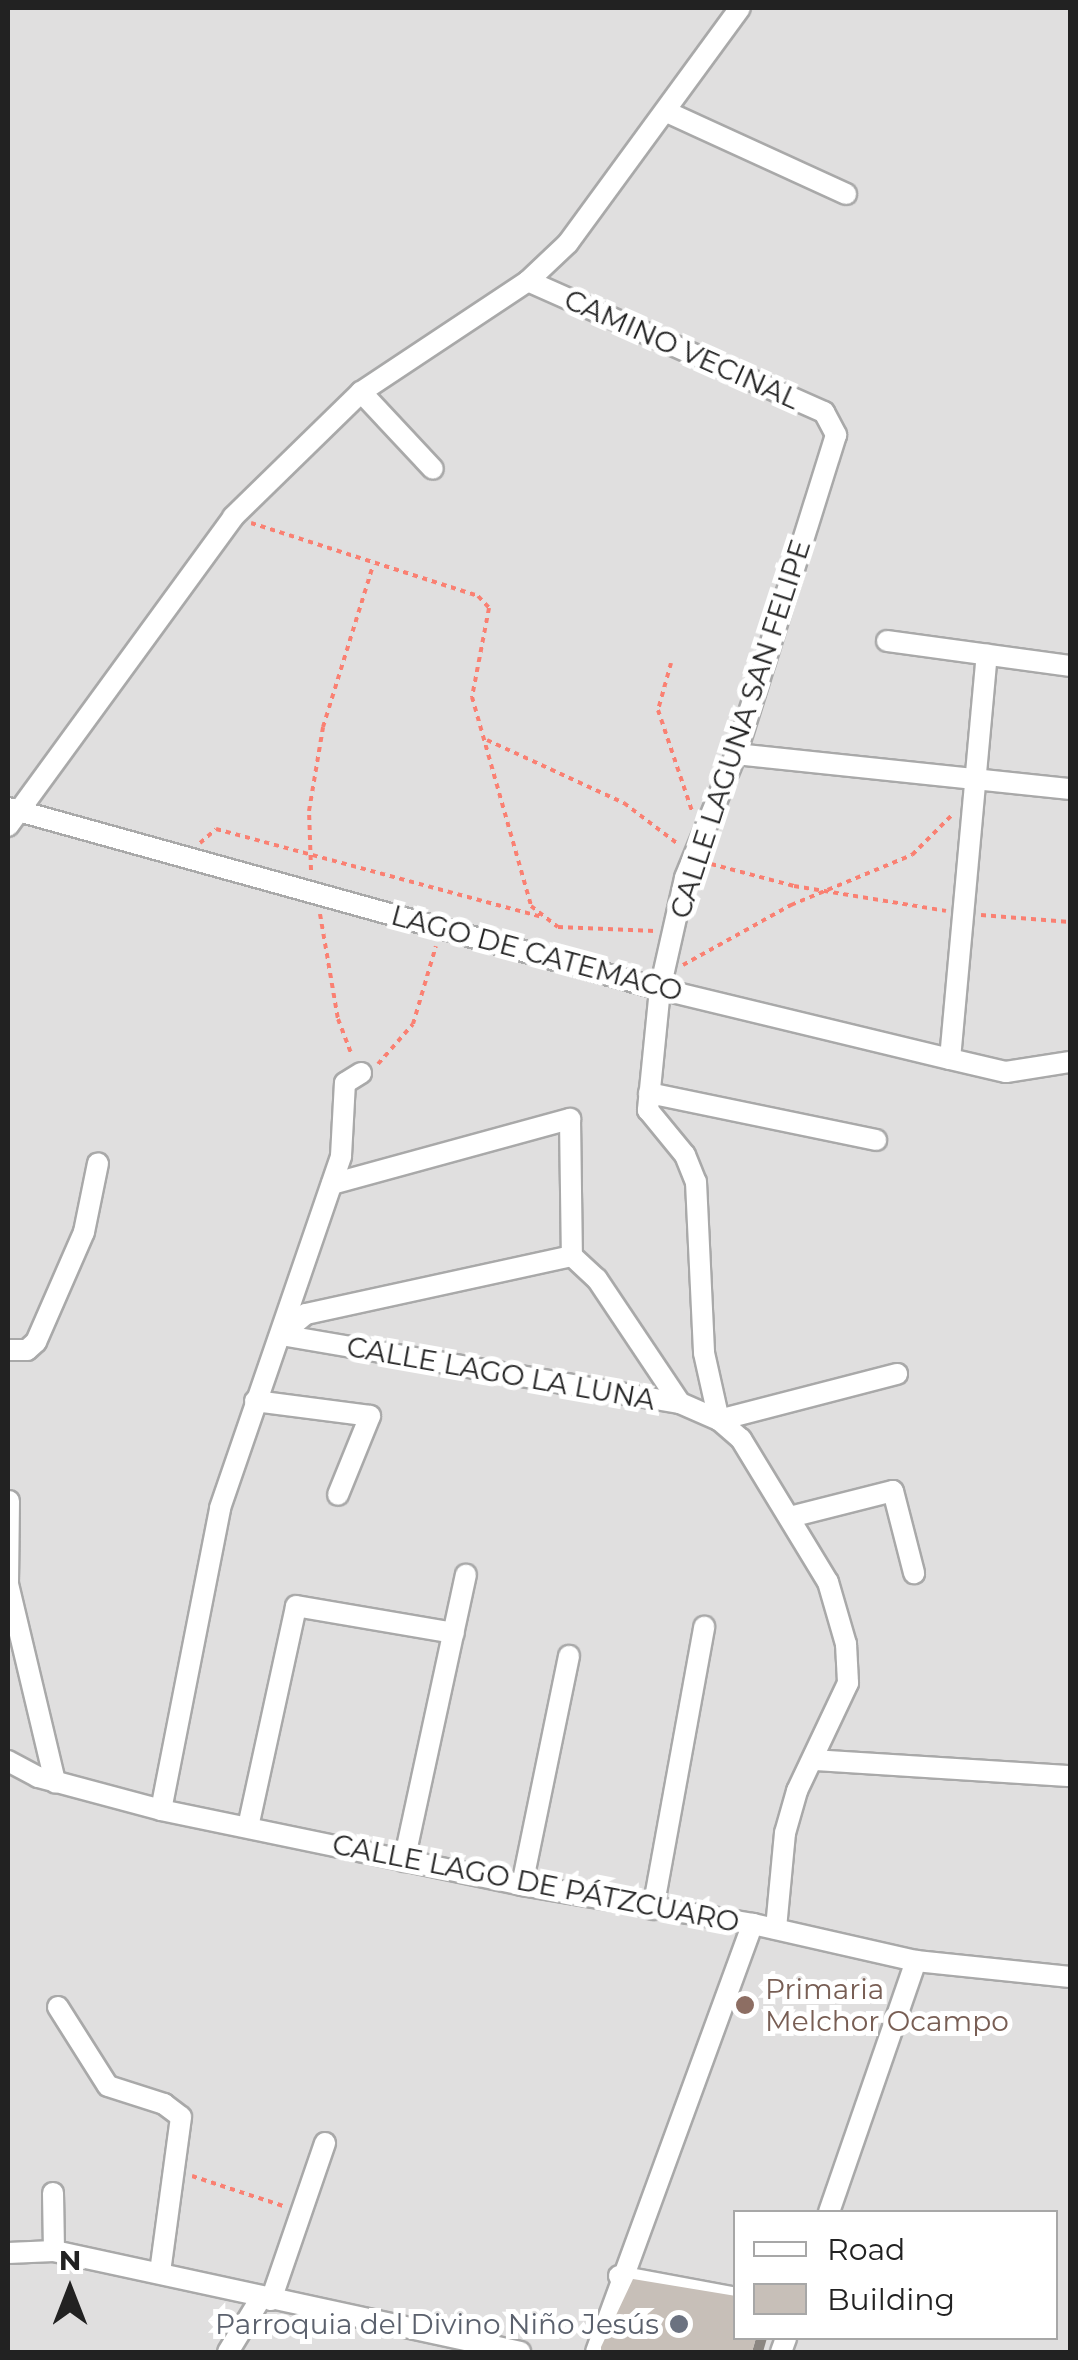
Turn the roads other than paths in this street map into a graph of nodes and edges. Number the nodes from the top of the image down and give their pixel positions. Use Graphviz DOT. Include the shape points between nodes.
graph roads {
  1 [pos="740,8"];
  2 [pos="667,112"];
  3 [pos="846,194"];
  4 [pos="528,281"];
  5 [pos="361,392"];
  6 [pos="833,421"];
  7 [pos="434,469"];
  8 [pos="887,641"];
  9 [pos="987,655"];
  10 [pos="1070,666"];
  11 [pos="736,754"];
  12 [pos="976,787"];
  13 [pos="1070,789"];
  14 [pos="11,814"];
  15 [pos="661,983"];
  16 [pos="950,1058"];
  17 [pos="1070,1062"];
  18 [pos="362,1073"];
  19 [pos="649,1093"];
  20 [pos="876,1140"];
  21 [pos="98,1163"];
  22 [pos="332,1184"];
  23 [pos="572,1256"];
  24 [pos="280,1335"];
  25 [pos="8,1350"];
  26 [pos="897,1374"];
  27 [pos="255,1401"];
  28 [pos="680,1403"];
  29 [pos="719,1420"];
  30 [pos="338,1494"];
  31 [pos="9,1501"];
  32 [pos="790,1516"];
  33 [pos="914,1573"];
  34 [pos="466,1575"];
  35 [pos="704,1626"];
  36 [pos="454,1634"];
  37 [pos="569,1656"];
  38 [pos="814,1760"];
  39 [pos="8,1762"];
  40 [pos="1070,1776"];
  41 [pos="55,1782"];
  42 [pos="162,1810"];
  43 [pos="248,1827"];
  44 [pos="404,1861"];
  45 [pos="522,1885"];
  46 [pos="653,1909"];
  47 [pos="754,1924"];
  48 [pos="776,1929"];
  49 [pos="916,1960"];
  50 [pos="1070,1977"];
  51 [pos="58,2007"];
  52 [pos="325,2144"];
  53 [pos="52,2193"];
  54 [pos="830,2210"];
  55 [pos="54,2251"];
  56 [pos="8,2253"];
  57 [pos="160,2273"];
  58 [pos="619,2276"];
  59 [pos="733,2297"];
  60 [pos="266,2299"];
  61 [pos="458,2348"];
  62 [pos="228,2352"];
  63 [pos="520,2352"];
  64 [pos="596,2352"];
  1 -- 2 [label="street"];
  2 -- 3 [label="street"];
  2 -- 4 [label="street" via="568,243"];
  4 -- 5 [label="street"];
  4 -- 6 [label="street, CAMINO VECINAL"];
  5 -- 7 [label="street"];
  5 -- 14 [label="street" via="233,517"];
  6 -- 11 [label="street, CALLE LAGUNA SAN FELIPE" via="836,436"];
  8 -- 9 [label="street"];
  9 -- 10 [label="street"];
  9 -- 12 [label="street"];
  11 -- 12 [label="street"];
  11 -- 15 [label="street, CALLE LAGUNA SAN FELIPE" via="694,858"];
  12 -- 13 [label="street"];
  12 -- 16 [label="street"];
  14 -- 15 [label="street, LAGO DE CATEMACO"];
  15 -- 16 [label="street, LAGO DE CATEMACO"];
  15 -- 19 [label="street, CALLE LAGUNA SAN FELIPE"];
  16 -- 17 [label="street, LAGO DE CATEMACO" via="1006,1072"];
  18 -- 22 [label="street" via="345,1083 341,1156"];
  19 -- 20 [label="street"];
  19 -- 29 [label="street, CALLE LAGUNA SAN FELIPE" via="651,1121 685,1155 696,1182 704,1353"];
  21 -- 25 [label="street" via="84,1232 36,1342 27,1350"];
  22 -- 23 [label="street" via="570,1119"];
  22 -- 24 [label="street"];
  23 -- 24 [label="street" via="306,1314"];
  23 -- 28 [label="street" via="597,1279"];
  24 -- 27 [label="street"];
  24 -- 28 [label="street, CALLE LAGO LA LUNA"];
  26 -- 29 [label="street"];
  27 -- 30 [label="street" via="370,1416"];
  27 -- 42 [label="street" via="220,1508"];
  28 -- 29 [label="street, CALLE LAGO LA LUNA"];
  29 -- 32 [label="street, CALLE LAGUNA SAN FELIPE" via="741,1439"];
  31 -- 41 [label="street" via="8,1584"];
  32 -- 33 [label="street" via="893,1491"];
  32 -- 38 [label="street, CALLE LAGUNA SAN FELIPE" via="839,1604 846,1644 848,1683"];
  34 -- 36 [label="street"];
  35 -- 46 [label="street"];
  36 -- 43 [label="street" via="296,1606"];
  36 -- 44 [label="street"];
  37 -- 45 [label="street"];
  38 -- 40 [label="street"];
  38 -- 48 [label="street, CALLE LAGUNA SAN FELIPE" via="785,1833"];
  39 -- 41 [label="street, CALLE LAGO DE PÁTZCUARO"];
  41 -- 42 [label="street, CALLE LAGO DE PÁTZCUARO"];
  42 -- 43 [label="street, CALLE LAGO DE PÁTZCUARO"];
  43 -- 44 [label="street, CALLE LAGO DE PÁTZCUARO"];
  44 -- 45 [label="street, CALLE LAGO DE PÁTZCUARO"];
  45 -- 46 [label="street, CALLE LAGO DE PÁTZCUARO"];
  46 -- 47 [label="street, CALLE LAGO DE PÁTZCUARO"];
  47 -- 48 [label="street, CALLE LAGO DE PÁTZCUARO"];
  47 -- 58 [label="street"];
  48 -- 49 [label="street, CALLE LAGO DE PÁTZCUARO"];
  49 -- 50 [label="street, CALLE LAGO DE PÁTZCUARO"];
  49 -- 54 [label="street"];
  51 -- 57 [label="street" via="108,2086 164,2104 180,2117 178,2172"];
  52 -- 60 [label="street" via="306,2213"];
  53 -- 55 [label="street"];
  55 -- 56 [label="street"];
  55 -- 57 [label="street"];
  57 -- 60 [label="street"];
  58 -- 59 [label="street"];
  58 -- 64 [label="street"];
  60 -- 61 [label="street"];
  60 -- 62 [label="street"];
  61 -- 63 [label="street"];
}
